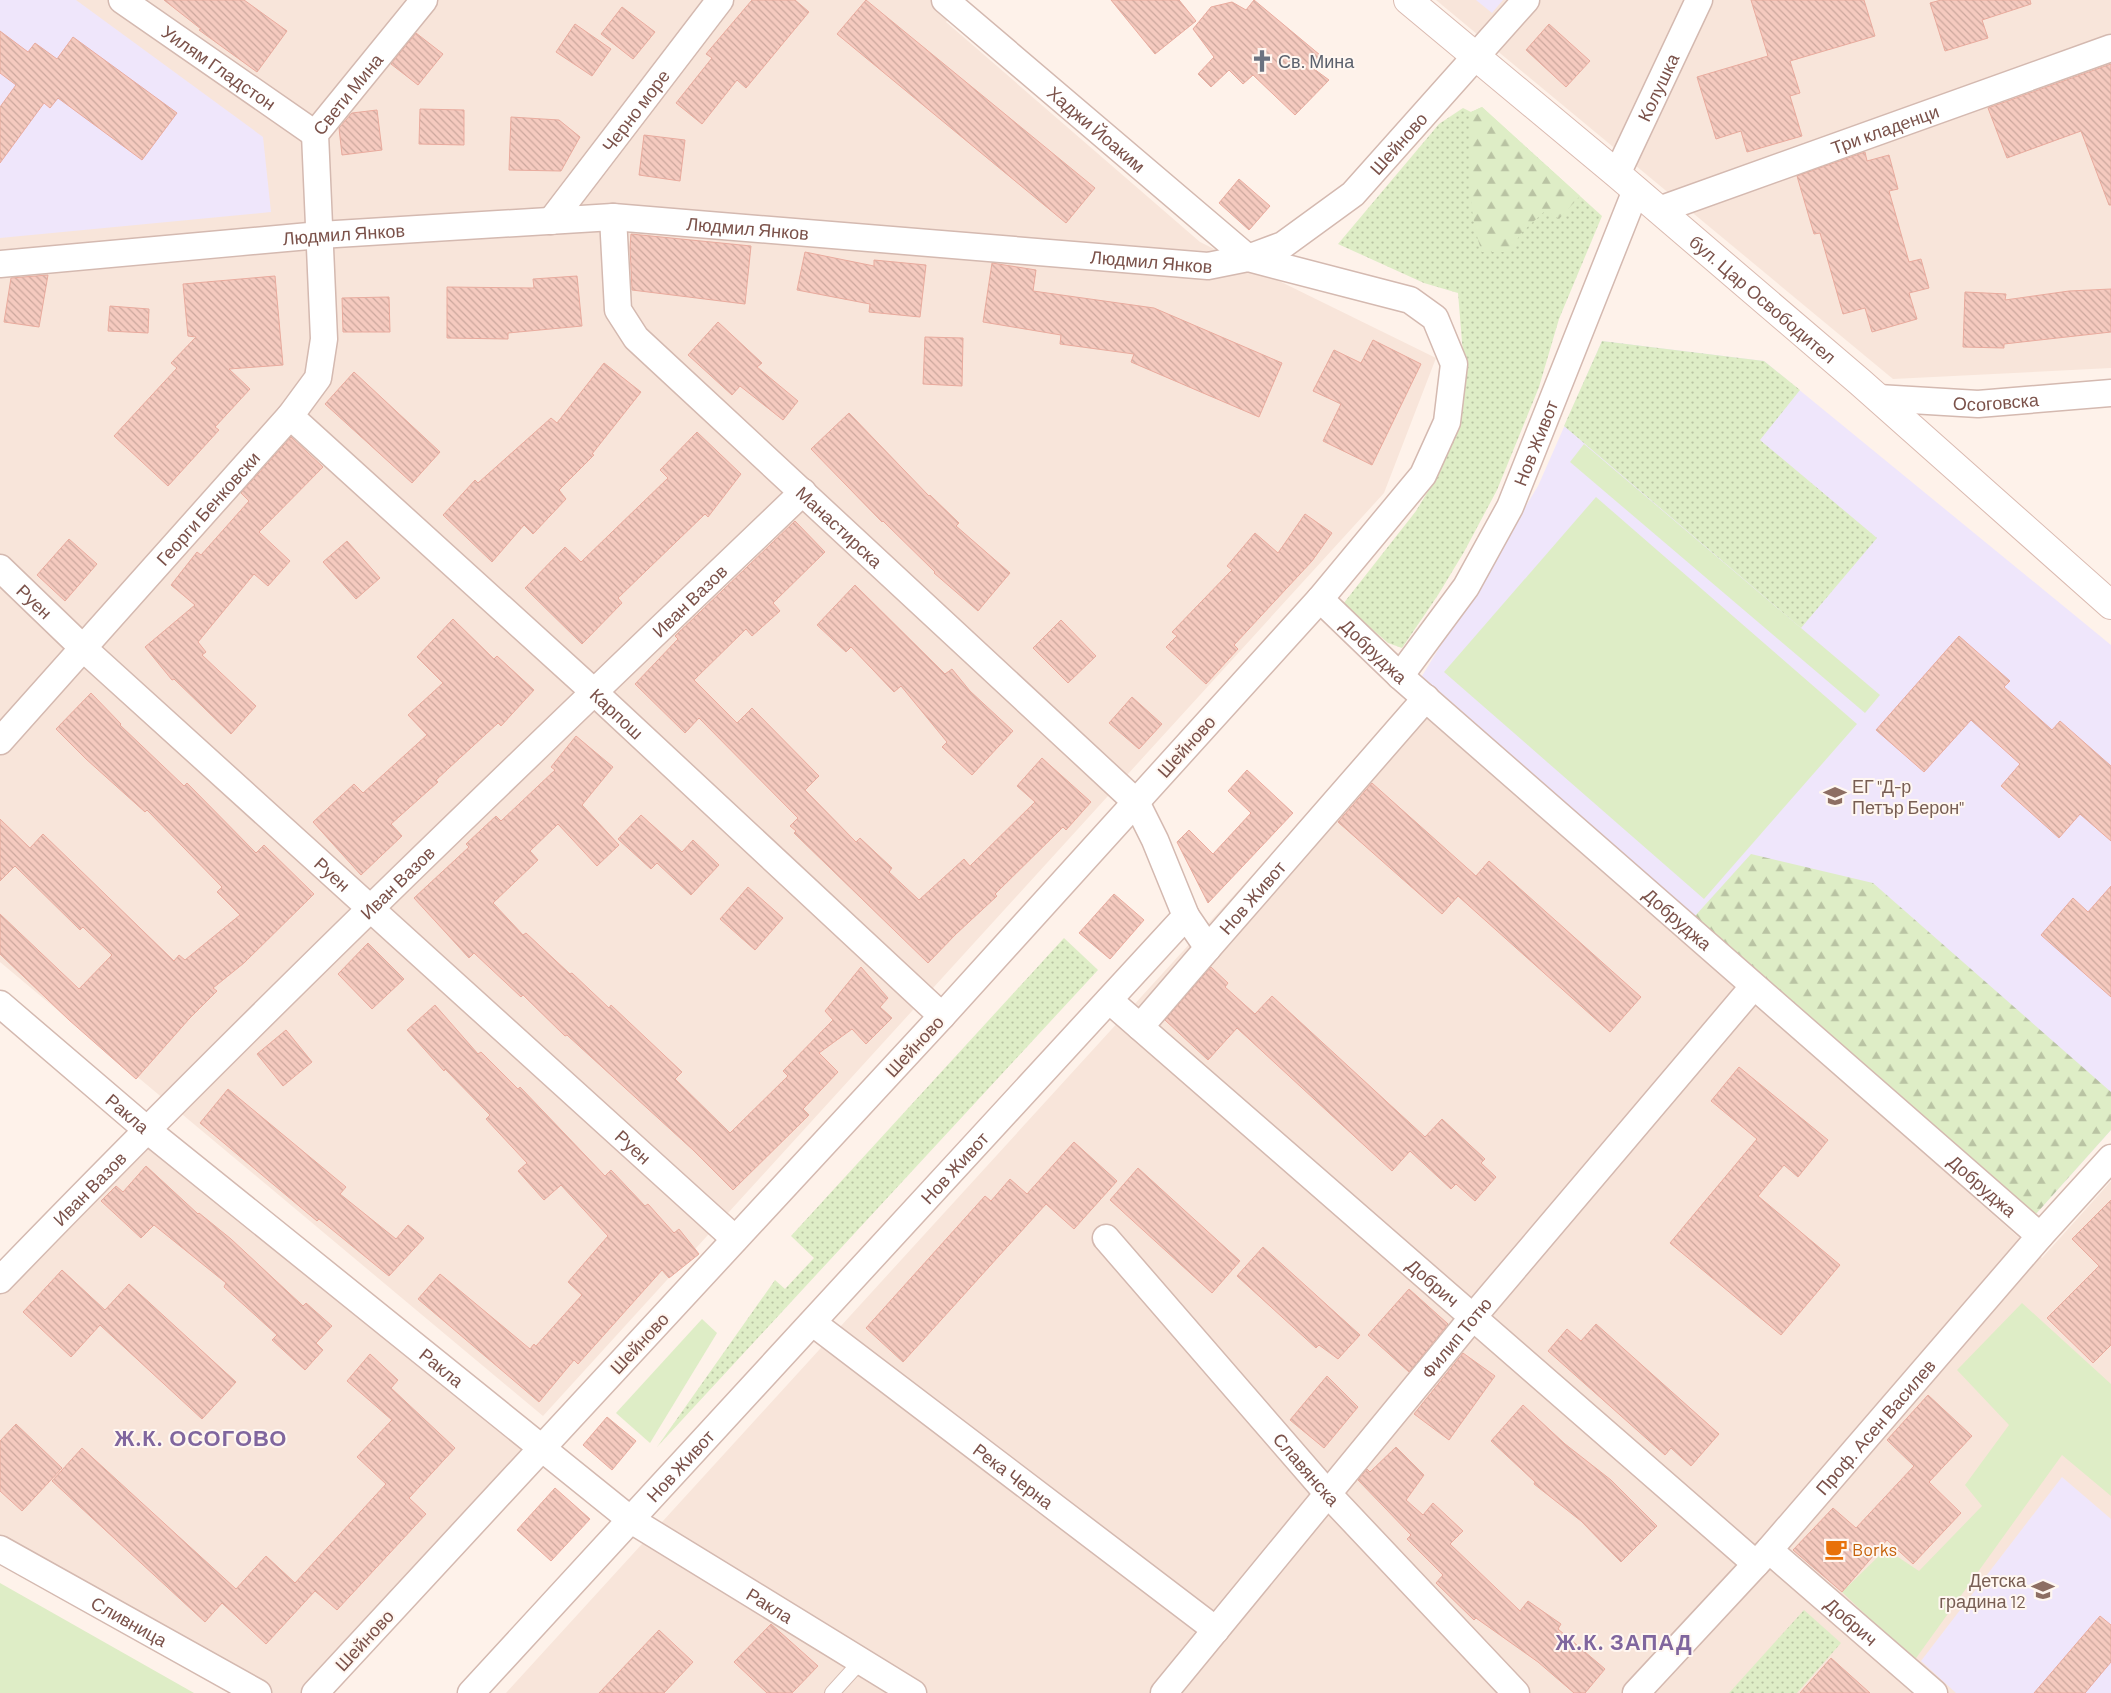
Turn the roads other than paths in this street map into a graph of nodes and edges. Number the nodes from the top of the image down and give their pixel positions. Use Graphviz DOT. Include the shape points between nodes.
graph roads {
  1 [pos="424,0"];
  2 [pos="720,0"];
  3 [pos="1408,0"];
  4 [pos="1526,0"];
  5 [pos="1698,0"];
  6 [pos="948,1"];
  7 [pos="133,3"];
  8 [pos="2111,48"];
  9 [pos="1476,57"];
  10 [pos="315,134"];
  11 [pos="1626,182"];
  12 [pos="1659,210"];
  13 [pos="612,217"];
  14 [pos="551,221"];
  15 [pos="320,235"];
  16 [pos="1248,258"];
  17 [pos="0,264"];
  18 [pos="1454,364"];
  19 [pos="2111,393"];
  20 [pos="1878,398"];
  21 [pos="290,416"];
  22 [pos="803,492"];
  23 [pos="0,568"];
  24 [pos="1320,599"];
  25 [pos="2111,605"];
  26 [pos="83,648"];
  27 [pos="1400,676"];
  28 [pos="594,692"];
  29 [pos="1426,698"];
  30 [pos="0,742"];
  31 [pos="1136,802"];
  32 [pos="371,909"];
  33 [pos="1186,916"];
  34 [pos="1208,948"];
  35 [pos="1753,987"];
  36 [pos="1110,1000"];
  37 [pos="0,1004"];
  38 [pos="942,1016"];
  39 [pos="1140,1027"];
  40 [pos="146,1129"];
  41 [pos="2111,1158"];
  42 [pos="2040,1236"];
  43 [pos="1106,1238"];
  44 [pos="735,1239"];
  45 [pos="0,1280"];
  46 [pos="1473,1317"];
  47 [pos="813,1323"];
  48 [pos="543,1447"];
  49 [pos="1328,1494"];
  50 [pos="631,1520"];
  51 [pos="0,1549"];
  52 [pos="1763,1557"];
  53 [pos="1216,1630"];
  54 [pos="861,1661"];
  55 [pos="258,1693"];
  56 [pos="315,1693"];
  57 [pos="471,1693"];
  58 [pos="832,1693"];
  59 [pos="913,1693"];
  60 [pos="1164,1693"];
  61 [pos="1516,1693"];
  62 [pos="1636,1693"];
  63 [pos="1934,1693"];
  1 -- 10 [label="street, Свети Мина"];
  2 -- 14 [label="street, Черно море"];
  3 -- 9 [label="main road, бул. Цар Освободител"];
  4 -- 9 [label="street, Шейново"];
  5 -- 11 [label="street, Колушка"];
  6 -- 16 [label="street, Хаджи Йоаким"];
  7 -- 10 [label="street, Уилям Гладстон"];
  8 -- 12 [label="street, Три кладенци"];
  9 -- 11 [label="main road, бул. Цар Освободител"];
  9 -- 16 [label="street, Шейново" via="1353,194 1284,245"];
  10 -- 15 [label="street, Свети Мина"];
  11 -- 12 [label="main road, бул. Цар Освободител"];
  11 -- 27 [label="street, Нов Живот" via="1510,507 1466,587"];
  12 -- 20 [label="main road, бул. Цар Освободител"];
  13 -- 14 [label="street, Людмил Янков"];
  13 -- 16 [label="street, Людмил Янков" via="1208,266"];
  13 -- 22 [label="street, Манастирска" via="618,310 636,338"];
  14 -- 15 [label="street, Людмил Янков"];
  15 -- 17 [label="street, Людмил Янков"];
  15 -- 21 [label="street, Георги Бенковски" via="324,340 318,378"];
  16 -- 18 [label="street, Людмил Янков" via="1410,300 1434,318"];
  18 -- 24 [label="street, Шейново" via="1447,422 1423,476"];
  19 -- 20 [label="street, Осоговска" via="1978,404"];
  20 -- 25 [label="main road, бул. Цар Освободител"];
  21 -- 26 [label="street, Георги Бенковски"];
  21 -- 28 [label="street, Карпош"];
  22 -- 28 [label="street, Иван Вазов"];
  22 -- 31 [label="street, Манастирска"];
  23 -- 26 [label="street, Руен"];
  24 -- 27 [label="street, Добруджа"];
  24 -- 31 [label="street, Шейново"];
  26 -- 30 [label="street, Георги Бенковски"];
  26 -- 32 [label="street, Руен"];
  27 -- 29 [label="street, Добруджа"];
  28 -- 32 [label="street, Иван Вазов"];
  28 -- 38 [label="street, Карпош"];
  29 -- 34 [label="street, Нов Живот"];
  29 -- 35 [label="street, Добруджа"];
  31 -- 33 [label="street"];
  31 -- 38 [label="street, Шейново"];
  32 -- 40 [label="street, Иван Вазов"];
  32 -- 44 [label="street, Руен"];
  33 -- 34 [label="street, Нов Живот"];
  33 -- 36 [label="street, Нов Живот"];
  34 -- 39 [label="street"];
  35 -- 42 [label="street, Добруджа"];
  35 -- 46 [label="street, Филип Тотю"];
  36 -- 39 [label="street, Добрич"];
  36 -- 47 [label="street, Нов Живот"];
  37 -- 40 [label="street, Ракла"];
  38 -- 44 [label="street, Шейново"];
  39 -- 46 [label="street, Добрич"];
  40 -- 45 [label="street, Иван Вазов"];
  40 -- 48 [label="street, Ракла"];
  41 -- 42 [label="street, Проф. Асен Василев"];
  42 -- 52 [label="street, Проф. Асен Василев"];
  43 -- 49 [label="street, Славянска"];
  44 -- 48 [label="street, Шейново"];
  46 -- 49 [label="street, Филип Тотю"];
  46 -- 52 [label="street, Добрич"];
  47 -- 50 [label="street, Нов Живот"];
  47 -- 53 [label="street, Река Черна"];
  48 -- 50 [label="street, Ракла"];
  48 -- 56 [label="street, Шейново"];
  49 -- 53 [label="street, Филип Тотю"];
  49 -- 61 [label="street, Славянска"];
  50 -- 54 [label="street, Ракла"];
  50 -- 57 [label="street, Нов Живот"];
  51 -- 55 [label="street, Сливница"];
  52 -- 62 [label="street, Проф. Асен Василев"];
  52 -- 63 [label="street, Добрич"];
  53 -- 60 [label="street, Филип Тотю"];
  54 -- 58 [label="lane"];
  54 -- 59 [label="street, Ракла"];
}
